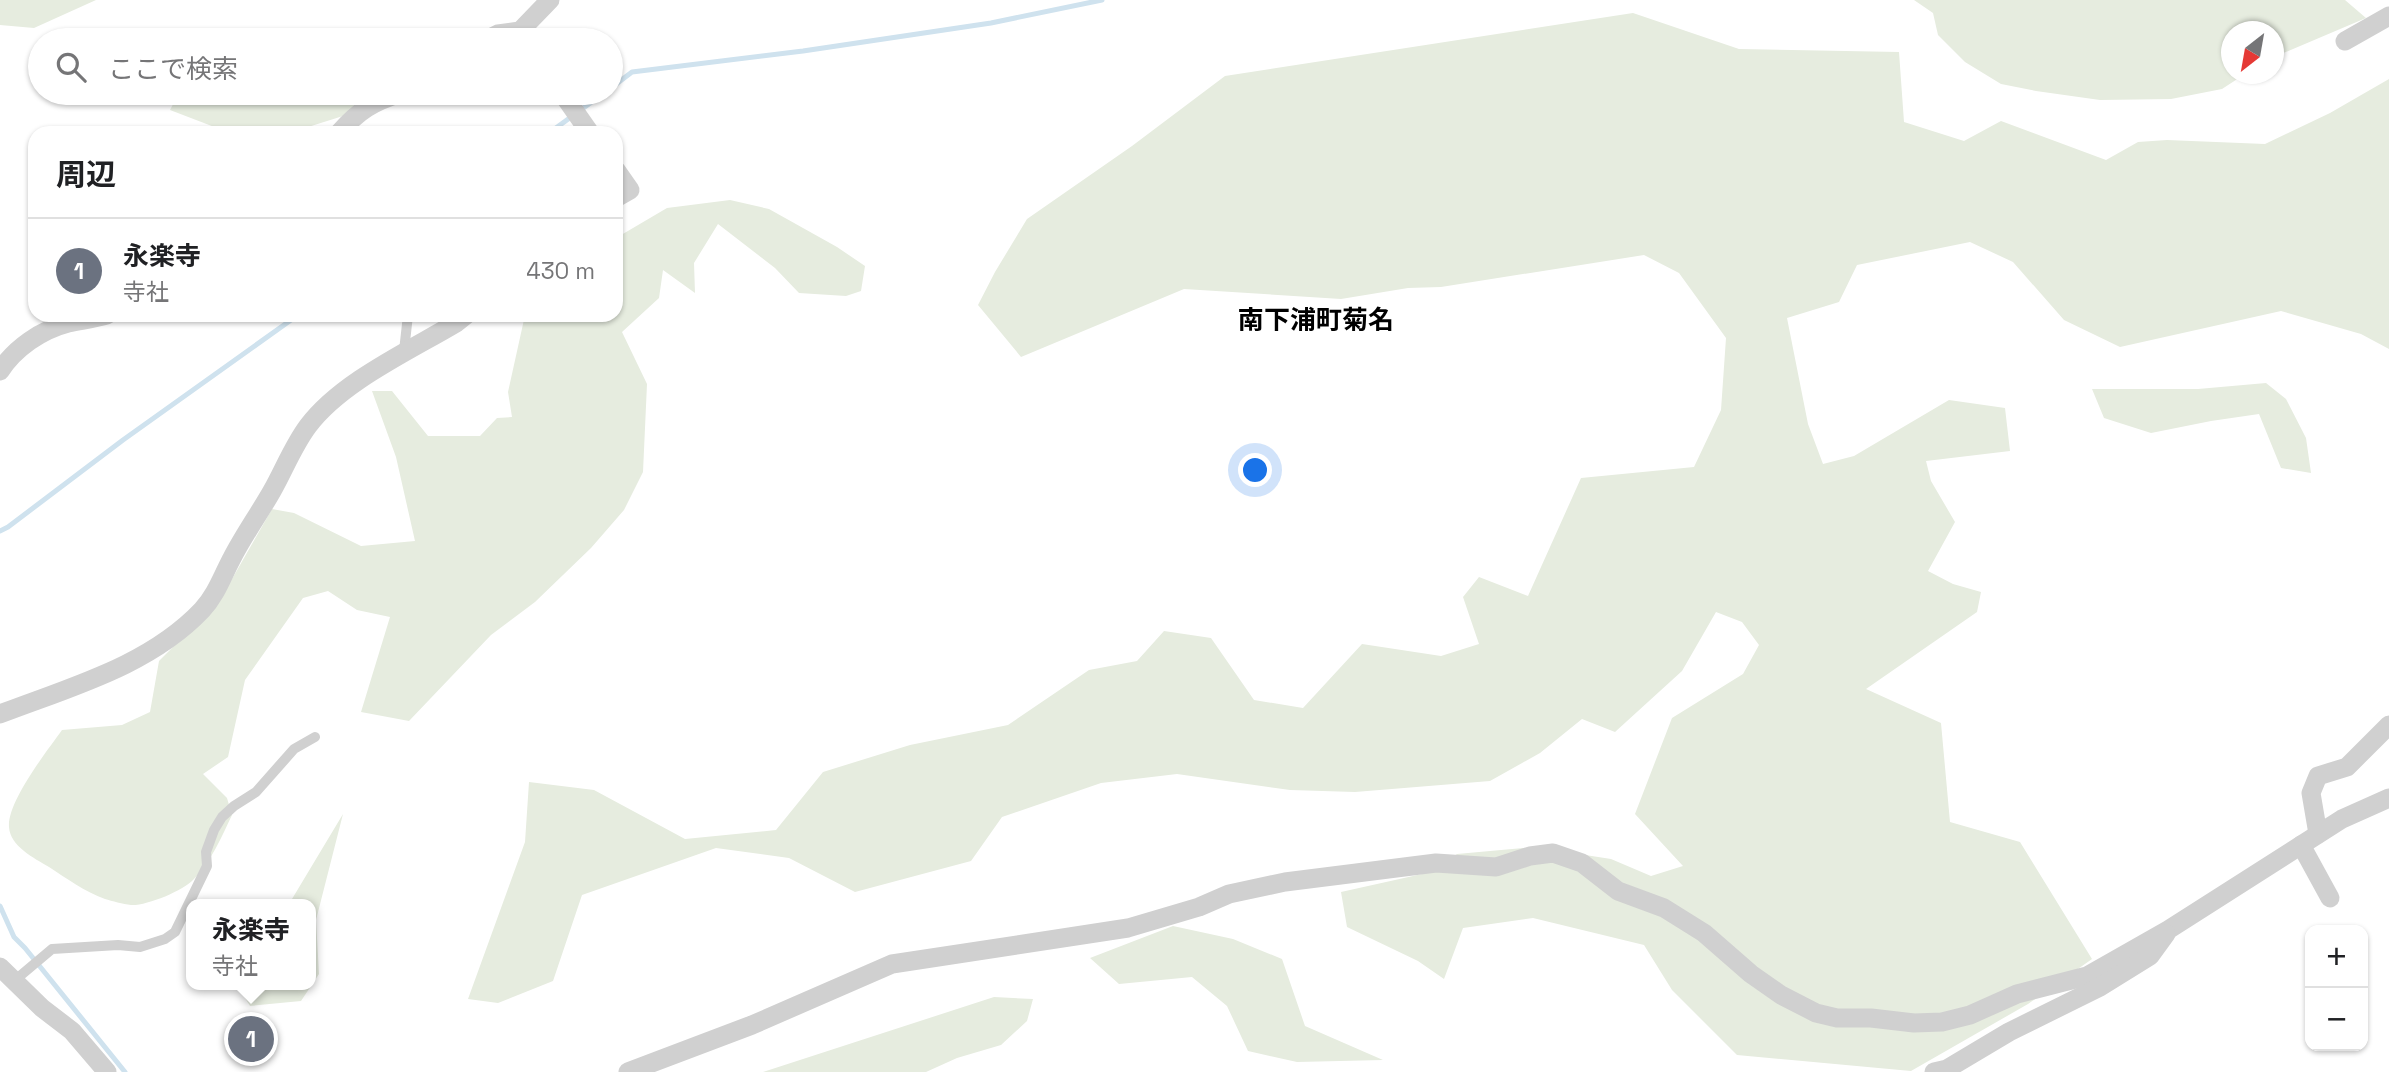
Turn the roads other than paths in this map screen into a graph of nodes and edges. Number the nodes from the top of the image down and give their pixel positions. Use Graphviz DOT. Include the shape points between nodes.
graph roads {
  1 [pos="550,0"];
  2 [pos="2389,16"];
  3 [pos="529,28"];
  4 [pos="2345,41"];
  5 [pos="370,105"];
  6 [pos="570,105"];
  7 [pos="345,126"];
  8 [pos="585,126"];
  9 [pos="623,180"];
  10 [pos="623,194"];
  11 [pos="72,322"];
  12 [pos="407,322"];
  13 [pos="457,322"];
  14 [pos="403,355"];
  15 [pos="0,372"];
  16 [pos="0,713"];
  17 [pos="2389,725"];
  18 [pos="315,737"];
  19 [pos="2389,798"];
  20 [pos="2318,834"];
  21 [pos="2301,845"];
  22 [pos="2330,898"];
  23 [pos="191,899"];
  24 [pos="186,909"];
  25 [pos="2168,930"];
  26 [pos="0,967"];
  27 [pos="20,976"];
  28 [pos="107,1072"];
  29 [pos="628,1072"];
  30 [pos="1934,1072"];
  1 -- 3 [label="street"];
  2 -- 4 [label="street"];
  5 -- 7 [label="street"];
  6 -- 8 [label="street"];
  9 -- 10 [label="street" via="630,190"];
  11 -- 15 [label="street" via="21,347"];
  12 -- 14 [label="lane"];
  13 -- 14 [label="street"];
  14 -- 16 [label="street" via="341,393 308,426 215,593 184,626 112,671"];
  17 -- 20 [label="street" via="2347,767 2318,776 2311,793"];
  18 -- 23 [label="lane" via="294,749 256,792 222,817"];
  19 -- 20 [label="street"];
  20 -- 21 [label="street"];
  21 -- 22 [label="street"];
  21 -- 25 [label="street"];
  24 -- 27 [label="lane" via="175,932 165,939 140,947 52,949"];
  25 -- 29 [label="street" via="2087,976 2017,995 1957,1019 1914,1023 1837,1018 1782,995 1704,933 1664,908 1618,891 1566,856 1530,856 1496,867 1436,863 1256,887 1128,928 892,964 765,1020"];
  25 -- 30 [label="street" via="2150,956 1947,1069"];
  26 -- 27 [label="street"];
  27 -- 28 [label="street" via="41,1008 72,1031"];
}
